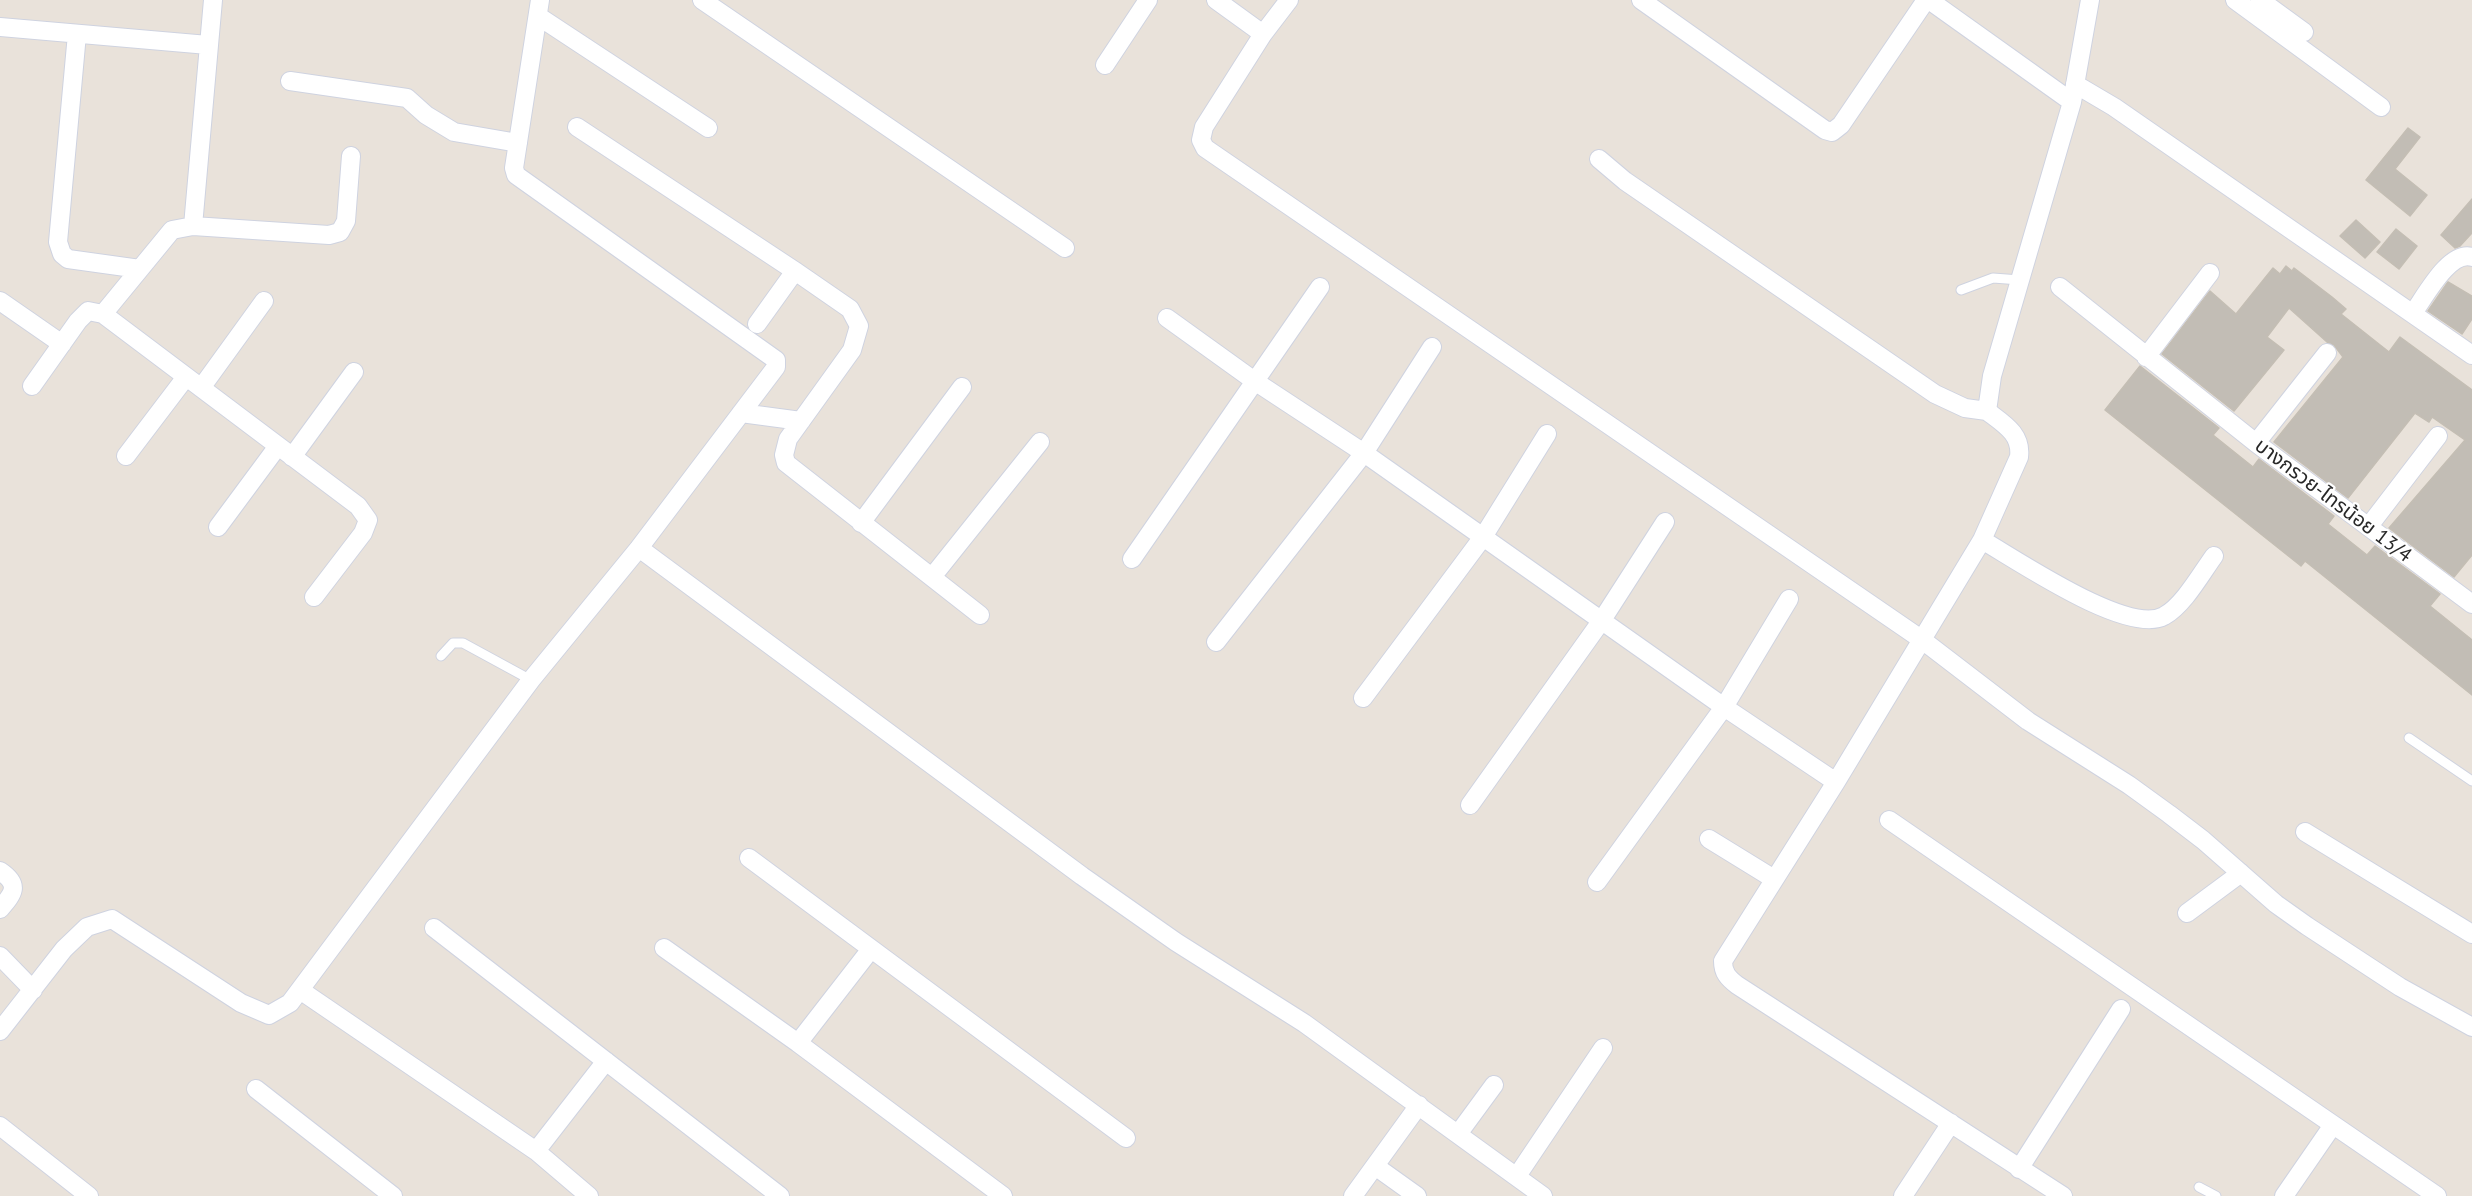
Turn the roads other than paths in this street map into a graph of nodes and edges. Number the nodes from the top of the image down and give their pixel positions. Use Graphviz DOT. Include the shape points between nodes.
graph roads {
  1 [pos="213,0"];
  2 [pos="702,0"];
  3 [pos="1148,0"];
  4 [pos="1216,0"];
  5 [pos="1288,0"];
  6 [pos="1641,0"];
  7 [pos="1927,0"];
  8 [pos="2090,0"];
  9 [pos="2235,0"];
  10 [pos="2260,0"];
  11 [pos="539,8"];
  12 [pos="0,27"];
  13 [pos="2304,32"];
  14 [pos="77,34"];
  15 [pos="1263,34"];
  16 [pos="208,45"];
  17 [pos="1105,66"];
  18 [pos="290,81"];
  19 [pos="2075,84"];
  20 [pos="2072,102"];
  21 [pos="2382,107"];
  22 [pos="577,127"];
  23 [pos="708,128"];
  24 [pos="518,143"];
  25 [pos="351,156"];
  26 [pos="1599,159"];
  27 [pos="193,226"];
  28 [pos="1065,249"];
  29 [pos="2472,257"];
  30 [pos="140,269"];
  31 [pos="795,271"];
  32 [pos="2210,273"];
  33 [pos="2020,280"];
  34 [pos="1320,287"];
  35 [pos="2060,287"];
  36 [pos="1961,290"];
  37 [pos="0,301"];
  38 [pos="264,301"];
  39 [pos="2413,313"];
  40 [pos="103,314"];
  41 [pos="1167,318"];
  42 [pos="758,324"];
  43 [pos="62,344"];
  44 [pos="1432,347"];
  45 [pos="2327,353"];
  46 [pos="2472,355"];
  47 [pos="2146,357"];
  48 [pos="354,372"];
  49 [pos="1256,382"];
  50 [pos="194,383"];
  51 [pos="32,386"];
  52 [pos="962,387"];
  53 [pos="1987,411"];
  54 [pos="741,413"];
  55 [pos="801,421"];
  56 [pos="1547,435"];
  57 [pos="2439,436"];
  58 [pos="1040,442"];
  59 [pos="2256,443"];
  60 [pos="285,451"];
  61 [pos="1364,453"];
  62 [pos="126,456"];
  63 [pos="1665,522"];
  64 [pos="861,523"];
  65 [pos="2369,526"];
  66 [pos="218,527"];
  67 [pos="1483,537"];
  68 [pos="1982,540"];
  69 [pos="639,548"];
  70 [pos="2214,556"];
  71 [pos="1132,560"];
  72 [pos="932,577"];
  73 [pos="314,597"];
  74 [pos="1789,599"];
  75 [pos="2472,604"];
  76 [pos="980,615"];
  77 [pos="1602,620"];
  78 [pos="1921,639"];
  79 [pos="1216,642"];
  80 [pos="441,656"];
  81 [pos="531,680"];
  82 [pos="1363,699"];
  83 [pos="1724,707"];
  84 [pos="2409,738"];
  85 [pos="2472,781"];
  86 [pos="1836,782"];
  87 [pos="1470,804"];
  88 [pos="1889,820"];
  89 [pos="2305,832"];
  90 [pos="1709,839"];
  91 [pos="749,858"];
  92 [pos="0,871"];
  93 [pos="2241,873"];
  94 [pos="1774,879"];
  95 [pos="1597,882"];
  96 [pos="0,909"];
  97 [pos="2187,913"];
  98 [pos="434,928"];
  99 [pos="2472,934"];
  100 [pos="664,948"];
  101 [pos="871,949"];
  102 [pos="0,956"];
  103 [pos="33,990"];
  104 [pos="300,990"];
  105 [pos="2121,1009"];
  106 [pos="2472,1027"];
  107 [pos="0,1031"];
  108 [pos="798,1043"];
  109 [pos="1602,1048"];
  110 [pos="606,1061"];
  111 [pos="1494,1085"];
  112 [pos="256,1089"];
  113 [pos="1419,1105"];
  114 [pos="1951,1123"];
  115 [pos="2333,1125"];
  116 [pos="0,1126"];
  117 [pos="1458,1134"];
  118 [pos="1126,1138"];
  119 [pos="536,1151"];
  120 [pos="1375,1166"];
  121 [pos="2019,1169"];
  122 [pos="1517,1176"];
  123 [pos="2199,1186"];
  124 [pos="89,1196"];
  125 [pos="393,1196"];
  126 [pos="589,1196"];
  127 [pos="780,1196"];
  128 [pos="1003,1196"];
  129 [pos="1353,1196"];
  130 [pos="1417,1196"];
  131 [pos="1543,1196"];
  132 [pos="1903,1196"];
  133 [pos="2063,1196"];
  134 [pos="2216,1196"];
  135 [pos="2284,1196"];
  136 [pos="2437,1196"];
  1 -- 16 [label="street"];
  2 -- 28 [label="street"];
  3 -- 17 [label="street"];
  4 -- 15 [label="street"];
  5 -- 15 [label="street"];
  6 -- 7 [label="street" via="1832,132 1841,125"];
  7 -- 20 [label="street"];
  8 -- 19 [label="street"];
  9 -- 21 [label="street"];
  10 -- 13 [label="street"];
  11 -- 23 [label="street"];
  11 -- 24 [label="street"];
  12 -- 14 [label="street"];
  14 -- 16 [label="street"];
  14 -- 30 [label="street" via="58,242 68,259"];
  15 -- 78 [label="street" via="1204,127 1201,140 1205,148"];
  16 -- 27 [label="street"];
  18 -- 24 [label="street" via="407,98 454,132"];
  19 -- 20 [label="street"];
  19 -- 39 [label="street" via="2115,107"];
  20 -- 33 [label="street"];
  22 -- 31 [label="street"];
  24 -- 54 [label="street" via="514,168 521,181 776,360 776,366"];
  25 -- 27 [label="street" via="345,221 340,232 329,235"];
  26 -- 53 [label="street" via="1625,181 1935,394 1965,408"];
  27 -- 30 [label="street" via="171,230"];
  29 -- 39 [label="street" via="2461,256 2450,262"];
  30 -- 40 [label="street"];
  31 -- 42 [label="street"];
  31 -- 55 [label="street" via="850,309 859,326 852,350"];
  32 -- 47 [label="street"];
  33 -- 36 [label="lane" via="1993,278"];
  33 -- 53 [label="street" via="1998,351"];
  34 -- 49 [label="street"];
  35 -- 47 [label="street, บางกรวย-ไทรน้อย 13/4"];
  37 -- 43 [label="street"];
  38 -- 50 [label="street"];
  39 -- 46 [label="street"];
  40 -- 43 [label="street" via="88,310"];
  40 -- 50 [label="street"];
  41 -- 49 [label="street"];
  43 -- 51 [label="street"];
  44 -- 61 [label="street"];
  45 -- 59 [label="street"];
  47 -- 59 [label="street, บางกรวย-ไทรน้อย 13/4"];
  48 -- 60 [label="street"];
  49 -- 61 [label="street"];
  49 -- 71 [label="street"];
  50 -- 60 [label="street"];
  50 -- 62 [label="street"];
  52 -- 64 [label="street"];
  53 -- 68 [label="street" via="2013,431 2020,448"];
  54 -- 55 [label="street"];
  54 -- 69 [label="street"];
  55 -- 64 [label="street" via="788,439 786,463"];
  56 -- 67 [label="street"];
  57 -- 65 [label="street"];
  58 -- 72 [label="street"];
  59 -- 65 [label="street, บางกรวย-ไทรน้อย 13/4"];
  60 -- 66 [label="street"];
  60 -- 73 [label="street" via="358,506 368,520"];
  61 -- 67 [label="street"];
  61 -- 79 [label="street"];
  63 -- 77 [label="street"];
  64 -- 72 [label="street"];
  65 -- 75 [label="street, บางกรวย-ไทรน้อย 13/4"];
  67 -- 77 [label="street"];
  67 -- 82 [label="street"];
  68 -- 70 [label="street" via="2094,605 2149,621 2164,617 2177,607"];
  68 -- 78 [label="street"];
  69 -- 81 [label="street"];
  69 -- 113 [label="street" via="1082,876 1176,942 1304,1023"];
  72 -- 76 [label="street"];
  74 -- 83 [label="street"];
  77 -- 83 [label="street"];
  77 -- 87 [label="street"];
  78 -- 86 [label="street"];
  78 -- 93 [label="street" via="2028,721 2145,796"];
  80 -- 81 [label="lane" via="453,643 463,643"];
  81 -- 104 [label="street"];
  83 -- 86 [label="street"];
  83 -- 95 [label="street"];
  84 -- 85 [label="lane"];
  86 -- 94 [label="street"];
  88 -- 115 [label="street"];
  89 -- 99 [label="street"];
  90 -- 94 [label="street"];
  91 -- 101 [label="street"];
  92 -- 96 [label="street" via="14,887"];
  93 -- 97 [label="street"];
  93 -- 106 [label="street" via="2307,926 2400,987"];
  94 -- 114 [label="street" via="1723,962 1727,977"];
  98 -- 110 [label="street"];
  100 -- 108 [label="street"];
  101 -- 108 [label="street"];
  101 -- 118 [label="street"];
  102 -- 103 [label="street"];
  103 -- 104 [label="street" via="64,949 87,927 112,919 241,1004 269,1015 290,1003"];
  103 -- 107 [label="street"];
  104 -- 119 [label="street"];
  105 -- 121 [label="street"];
  108 -- 128 [label="street"];
  109 -- 122 [label="street"];
  110 -- 119 [label="street"];
  110 -- 127 [label="street"];
  111 -- 117 [label="street"];
  112 -- 125 [label="street"];
  113 -- 117 [label="street"];
  113 -- 120 [label="street"];
  114 -- 121 [label="street"];
  114 -- 132 [label="street"];
  115 -- 135 [label="street"];
  115 -- 136 [label="street"];
  116 -- 124 [label="street"];
  117 -- 122 [label="street"];
  119 -- 126 [label="street"];
  120 -- 129 [label="street"];
  120 -- 130 [label="street"];
  121 -- 133 [label="street"];
  122 -- 131 [label="street"];
  123 -- 134 [label="lane"];
}
